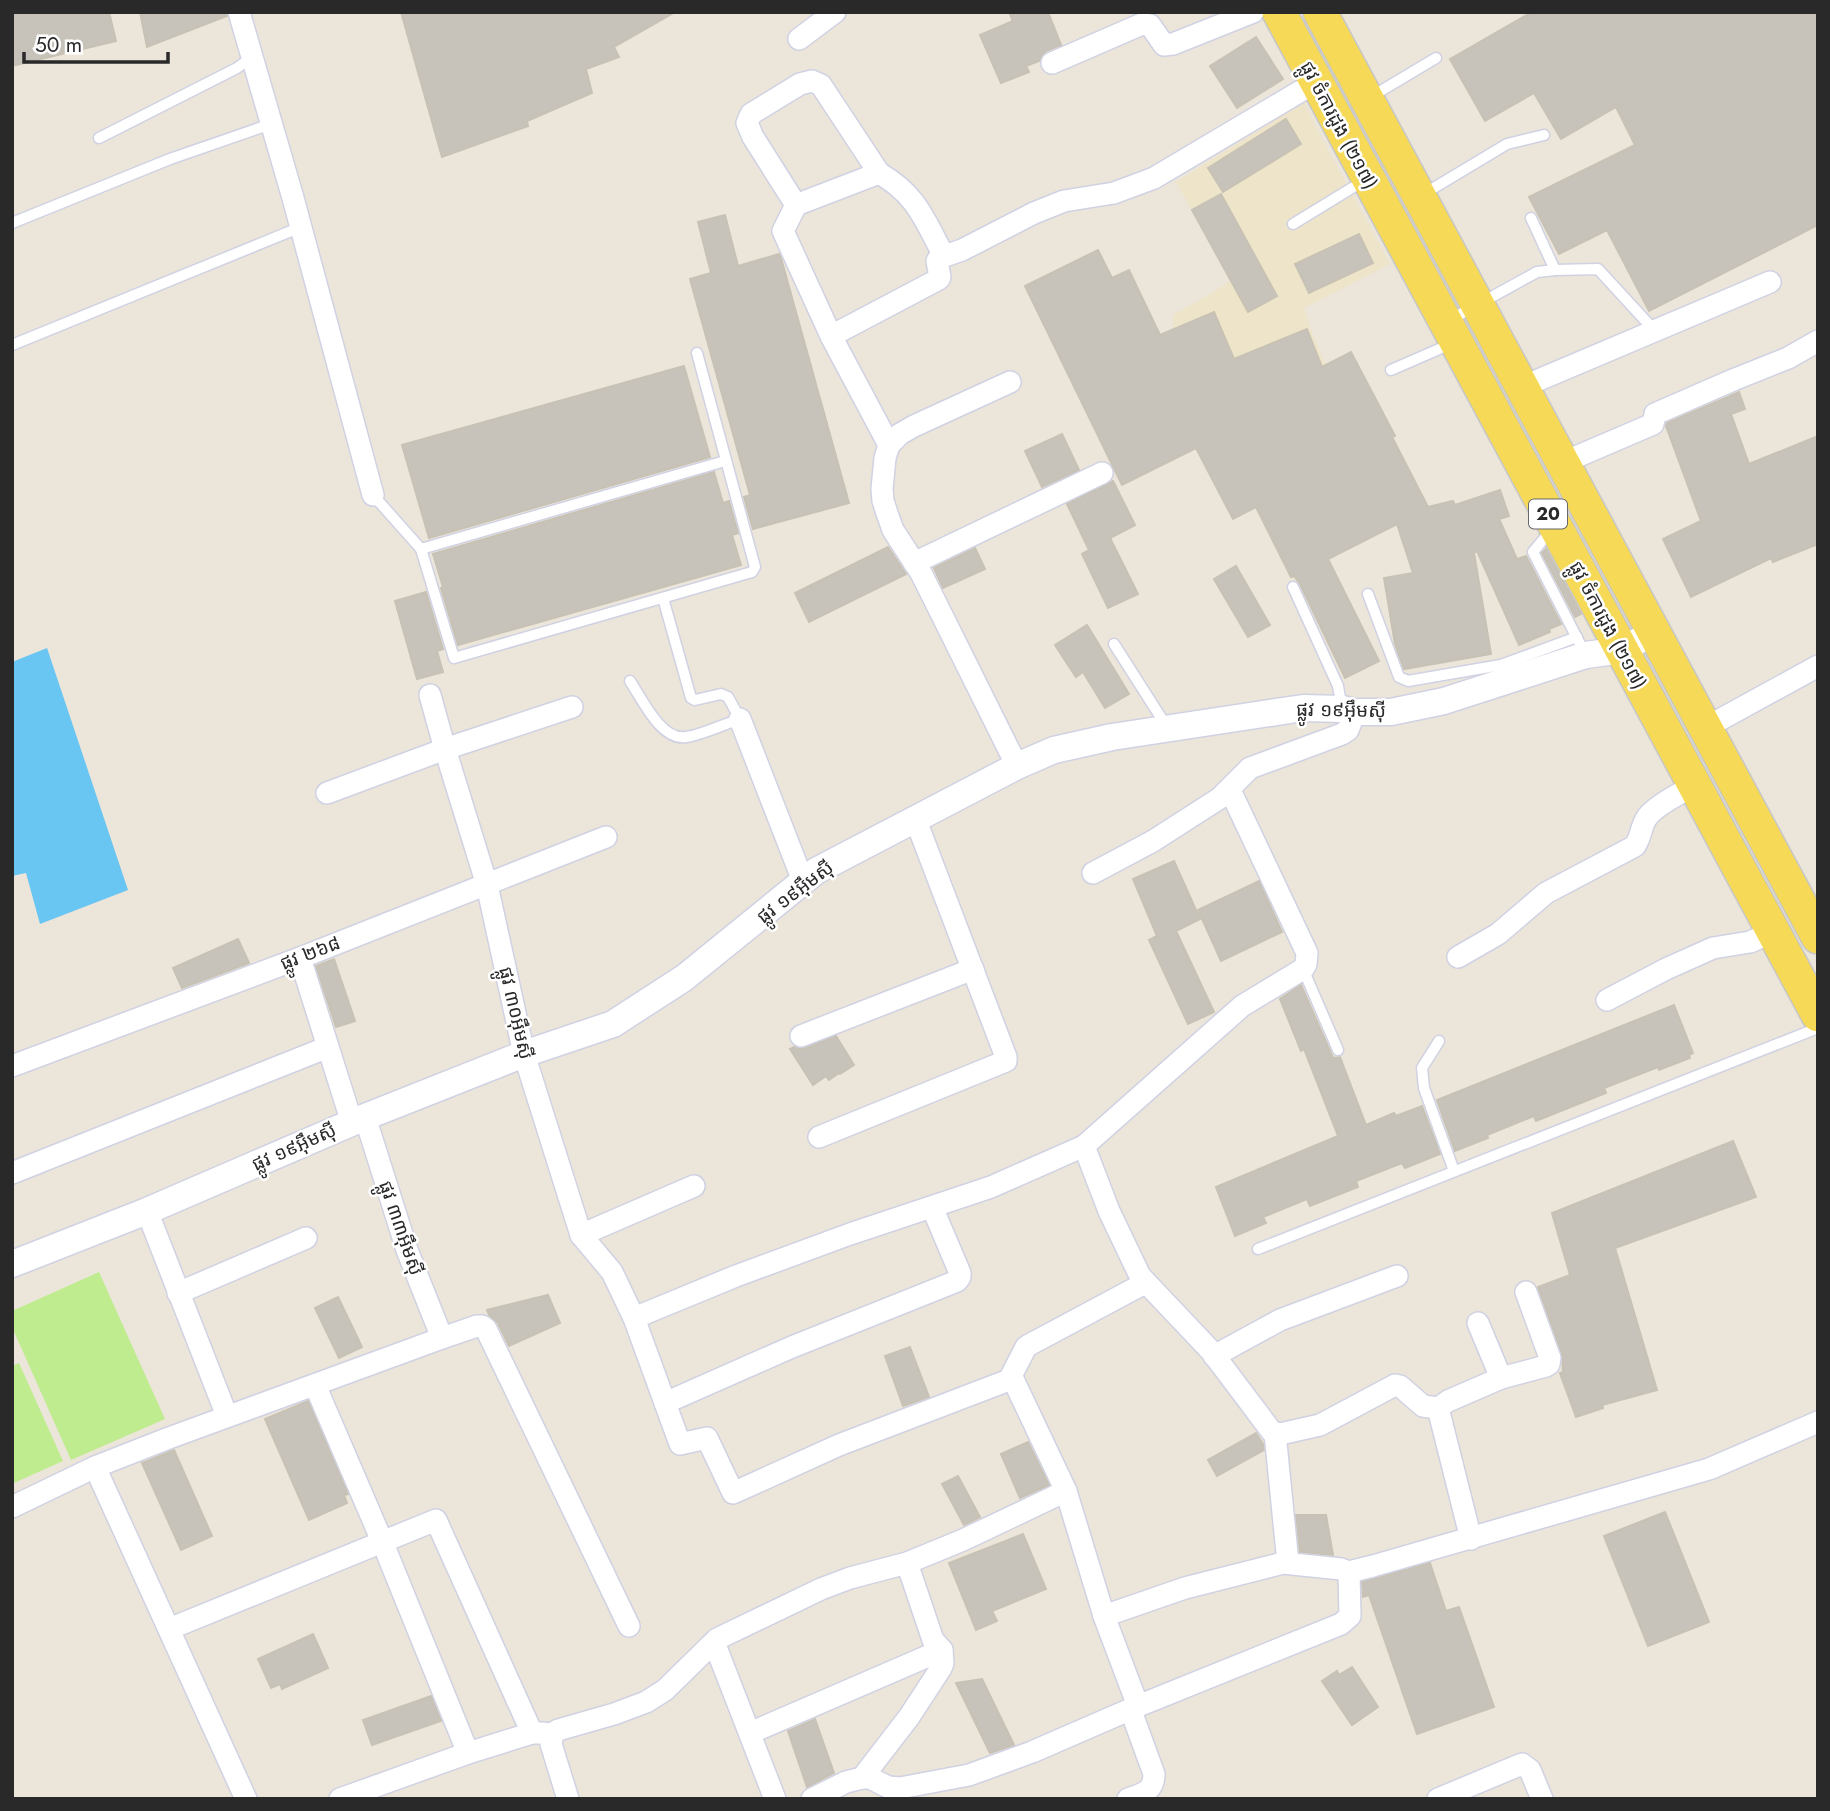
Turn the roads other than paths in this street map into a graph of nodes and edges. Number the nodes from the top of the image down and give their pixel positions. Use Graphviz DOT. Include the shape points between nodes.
graph roads {
  1 [pos="239,12"];
  2 [pos="835,12"];
  3 [pos="1252,12"];
  4 [pos="1279,12"];
  5 [pos="1320,12"];
  6 [pos="799,39"];
  7 [pos="252,57"];
  8 [pos="1436,58"];
  9 [pos="1052,63"];
  10 [pos="1316,82"];
  11 [pos="1367,100"];
  12 [pos="271,124"];
  13 [pos="1544,135"];
  14 [pos="99,138"];
  15 [pos="1384,169"];
  16 [pos="879,173"];
  17 [pos="1419,197"];
  18 [pos="796,205"];
  19 [pos="1531,218"];
  20 [pos="12,223"];
  21 [pos="1293,224"];
  22 [pos="301,227"];
  23 [pos="944,257"];
  24 [pos="1555,270"];
  25 [pos="1770,282"];
  26 [pos="1477,304"];
  27 [pos="1655,331"];
  28 [pos="1451,332"];
  29 [pos="831,336"];
  30 [pos="1818,341"];
  31 [pos="12,345"];
  32 [pos="697,353"];
  33 [pos="1391,370"];
  34 [pos="1010,382"];
  35 [pos="1522,387"];
  36 [pos="890,445"];
  37 [pos="725,461"];
  38 [pos="1562,463"];
  39 [pos="1102,473"];
  40 [pos="373,495"];
  41 [pos="1554,526"];
  42 [pos="421,549"];
  43 [pos="914,563"];
  44 [pos="1293,587"];
  45 [pos="1368,594"];
  46 [pos="663,598"];
  47 [pos="1654,632"];
  48 [pos="1114,644"];
  49 [pos="1582,646"];
  50 [pos="1622,650"];
  51 [pos="1818,666"];
  52 [pos="630,681"];
  53 [pos="430,695"];
  54 [pos="572,707"];
  55 [pos="1348,711"];
  56 [pos="740,719"];
  57 [pos="1167,727"];
  58 [pos="1705,728"];
  59 [pos="445,748"];
  60 [pos="1017,766"];
  61 [pos="1694,786"];
  62 [pos="1230,790"];
  63 [pos="327,793"];
  64 [pos="915,818"];
  65 [pos="606,837"];
  66 [pos="1093,873"];
  67 [pos="803,881"];
  68 [pos="487,885"];
  69 [pos="1773,932"];
  70 [pos="1817,934"];
  71 [pos="1458,957"];
  72 [pos="300,958"];
  73 [pos="973,969"];
  74 [pos="1303,969"];
  75 [pos="1607,1000"];
  76 [pos="1818,1016"];
  77 [pos="1818,1027"];
  78 [pos="801,1036"];
  79 [pos="1438,1041"];
  80 [pos="328,1048"];
  81 [pos="1338,1050"];
  82 [pos="524,1054"];
  83 [pos="12,1066"];
  84 [pos="358,1120"];
  85 [pos="819,1137"];
  86 [pos="1084,1146"];
  87 [pos="1454,1171"];
  88 [pos="12,1173"];
  89 [pos="694,1186"];
  90 [pos="932,1207"];
  91 [pos="147,1212"];
  92 [pos="581,1235"];
  93 [pos="306,1238"];
  94 [pos="1258,1249"];
  95 [pos="12,1264"];
  96 [pos="1397,1276"];
  97 [pos="1145,1283"];
  98 [pos="1526,1292"];
  99 [pos="178,1293"];
  100 [pos="635,1318"];
  101 [pos="1478,1323"];
  102 [pos="442,1338"];
  103 [pos="1214,1356"];
  104 [pos="1012,1377"];
  105 [pos="1501,1378"];
  106 [pos="315,1385"];
  107 [pos="665,1403"];
  108 [pos="1438,1408"];
  109 [pos="227,1416"];
  110 [pos="1818,1422"];
  111 [pos="1275,1433"];
  112 [pos="95,1467"];
  113 [pos="1066,1491"];
  114 [pos="12,1507"];
  115 [pos="1471,1539"];
  116 [pos="382,1541"];
  117 [pos="907,1563"];
  118 [pos="1288,1563"];
  119 [pos="1349,1572"];
  120 [pos="1104,1616"];
  121 [pos="629,1626"];
  122 [pos="169,1629"];
  123 [pos="714,1642"];
  124 [pos="942,1650"];
  125 [pos="1134,1708"];
  126 [pos="542,1733"];
  127 [pos="750,1733"];
  128 [pos="468,1753"];
  129 [pos="862,1778"];
  130 [pos="246,1799"];
  131 [pos="340,1799"];
  132 [pos="568,1799"];
  133 [pos="775,1799"];
  134 [pos="812,1799"];
  135 [pos="1128,1799"];
  136 [pos="1438,1799"];
  137 [pos="1542,1799"];
  1 -- 7 [label="street"];
  2 -- 6 [label="street"];
  3 -- 9 [label="street" via="1164,45 1150,25 1142,24"];
  4 -- 10 [label="main road, ផ្លូវ ចំការដូង (២១៧) / 20"];
  5 -- 11 [label="main road, ផ្លូវ ចំការដូង (២១៧) / 20"];
  7 -- 12 [label="street"];
  7 -- 14 [label="lane"];
  8 -- 11 [label="lane"];
  10 -- 15 [label="main road, ផ្លូវ ចំការដូង (២១៧) / 20"];
  10 -- 23 [label="street" via="1154,178 1114,193 1064,201"];
  11 -- 15 [label="main road, ផ្លូវ ចំការដូង (២១៧) / 20"];
  12 -- 20 [label="lane"];
  12 -- 22 [label="street"];
  13 -- 17 [label="lane" via="1507,144"];
  15 -- 17 [label="main road, ផ្លូវ ចំការដូង (២១៧) / 20"];
  15 -- 21 [label="lane"];
  15 -- 28 [label="main road, ផ្លូវ ចំការដូង (២១៧) / 20"];
  16 -- 18 [label="street"];
  16 -- 18 [label="street" via="821,85 812,81 800,84 751,114 747,123"];
  16 -- 23 [label="street" via="917,205"];
  17 -- 26 [label="main road, ផ្លូវ ចំការដូង (២១៧) / 20"];
  18 -- 29 [label="street" via="783,231"];
  19 -- 24 [label="lane"];
  22 -- 31 [label="lane"];
  22 -- 40 [label="street"];
  23 -- 29 [label="street" via="937,260 939,279"];
  24 -- 26 [label="lane" via="1537,272"];
  24 -- 27 [label="lane" via="1598,269"];
  25 -- 27 [label="street"];
  26 -- 28 [label="lane"];
  26 -- 35 [label="main road, ផ្លូវ ចំការដូង (២១៧) / 20"];
  27 -- 35 [label="street"];
  28 -- 33 [label="lane"];
  28 -- 41 [label="main road, ផ្លូវ ចំការដូង (២១៧) / 20"];
  29 -- 36 [label="street"];
  30 -- 38 [label="street" via="1655,414 1653,424"];
  32 -- 37 [label="lane"];
  34 -- 36 [label="street" via="914,426"];
  35 -- 38 [label="main road, ផ្លូវ ចំការដូង (២១៧) / 20"];
  36 -- 43 [label="street" via="882,474 883,501 893,530"];
  37 -- 42 [label="lane"];
  37 -- 46 [label="lane" via="755,571"];
  38 -- 47 [label="main road, ផ្លូវ ចំការដូង (២១៧) / 20"];
  39 -- 43 [label="street"];
  40 -- 42 [label="lane"];
  41 -- 49 [label="lane" via="1533,552"];
  41 -- 50 [label="main road, ផ្លូវ ចំការដូង (២១៧) / 20"];
  42 -- 46 [label="lane" via="454,658"];
  43 -- 60 [label="street"];
  44 -- 55 [label="lane"];
  45 -- 49 [label="lane" via="1399,677 1408,681"];
  46 -- 56 [label="lane" via="691,698 725,695"];
  47 -- 50 [label="street, ផ្លូវ ១៩អ៊ឹមស៊ី"];
  47 -- 58 [label="main road, ផ្លូវ ចំការដូង (២១៧) / 20"];
  48 -- 57 [label="lane"];
  49 -- 50 [label="street, ផ្លូវ ១៩អ៊ឹមស៊ី"];
  49 -- 55 [label="street, ផ្លូវ ១៩អ៊ឹមស៊ី" via="1444,701 1391,712"];
  50 -- 61 [label="main road, ផ្លូវ ចំការដូង (២១៧) / 20"];
  51 -- 58 [label="street"];
  52 -- 56 [label="lane" via="671,736 685,738"];
  53 -- 59 [label="street, ផ្លូវ ៣០អ៊ឹមស៊ី"];
  54 -- 59 [label="street"];
  55 -- 57 [label="street, ផ្លូវ ១៩អ៊ឹមស៊ី" via="1303,708"];
  55 -- 62 [label="street" via="1348,730 1250,768"];
  56 -- 67 [label="street"];
  57 -- 60 [label="street, ផ្លូវ ១៩អ៊ឹមស៊ី" via="1083,742"];
  58 -- 70 [label="main road, ផ្លូវ ចំការដូង (២១៧) / 20"];
  59 -- 63 [label="street"];
  59 -- 68 [label="street, ផ្លូវ ៣០អ៊ឹមស៊ី"];
  60 -- 64 [label="street, ផ្លូវ ១៩អ៊ឹមស៊ី"];
  61 -- 69 [label="main road, ផ្លូវ ចំការដូង (២១៧) / 20"];
  61 -- 71 [label="street" via="1646,818 1635,846 1546,893 1498,934"];
  62 -- 66 [label="street" via="1153,841"];
  62 -- 74 [label="street" via="1307,953"];
  64 -- 67 [label="street, ផ្លូវ ១៩អ៊ឹមស៊ី"];
  64 -- 73 [label="street"];
  65 -- 68 [label="street, ផ្លូវ ២៦៨"];
  67 -- 82 [label="street, ផ្លូវ ១៩អ៊ឹមស៊ី" via="684,978 627,1016"];
  68 -- 72 [label="street, ផ្លូវ ២៦៨"];
  68 -- 82 [label="street, ផ្លូវ ៣០អ៊ឹមស៊ី"];
  69 -- 75 [label="street" via="1750,942 1713,948"];
  69 -- 76 [label="main road, ផ្លូវ ចំការដូង (២១៧) / 20"];
  72 -- 80 [label="street, ផ្លូវ ៣៣អ៊ឹមស៊ី"];
  72 -- 83 [label="street, ផ្លូវ ២៦៨"];
  73 -- 78 [label="street"];
  73 -- 85 [label="street" via="1006,1061"];
  74 -- 81 [label="lane"];
  74 -- 86 [label="street" via="1242,1006"];
  77 -- 87 [label="lane"];
  79 -- 87 [label="lane" via="1422,1068 1424,1088"];
  80 -- 84 [label="street, ផ្លូវ ៣៣អ៊ឹមស៊ី"];
  80 -- 88 [label="street"];
  82 -- 84 [label="street, ផ្លូវ ១៩អ៊ឹមស៊ី"];
  82 -- 92 [label="street, ផ្លូវ ៣០អ៊ឹមស៊ី"];
  84 -- 91 [label="street, ផ្លូវ ១៩អ៊ឹមស៊ី"];
  84 -- 102 [label="street, ផ្លូវ ៣៣អ៊ឹមស៊ី"];
  86 -- 90 [label="street"];
  86 -- 97 [label="street" via="1109,1211"];
  87 -- 94 [label="lane"];
  89 -- 92 [label="street"];
  90 -- 100 [label="street" via="736,1276"];
  90 -- 107 [label="street" via="960,1273 957,1280"];
  91 -- 95 [label="street, ផ្លូវ ១៩អ៊ឹមស៊ី"];
  91 -- 99 [label="street"];
  92 -- 100 [label="street, ផ្លូវ ៣០អ៊ឹមស៊ី" via="612,1272"];
  93 -- 99 [label="street"];
  96 -- 103 [label="street" via="1280,1320"];
  97 -- 103 [label="street"];
  97 -- 104 [label="street" via="1026,1347"];
  98 -- 105 [label="street" via="1550,1361"];
  99 -- 109 [label="street"];
  100 -- 107 [label="street, ផ្លូវ ៣០អ៊ឹមស៊ី"];
  101 -- 105 [label="street"];
  102 -- 106 [label="street"];
  102 -- 121 [label="street" via="477,1326 486,1329"];
  103 -- 111 [label="street"];
  104 -- 107 [label="street, ផ្លូវ ៣០អ៊ឹមស៊ី" via="839,1445 733,1493 707,1438 680,1444"];
  104 -- 113 [label="street"];
  105 -- 108 [label="street"];
  106 -- 109 [label="street"];
  106 -- 116 [label="street"];
  108 -- 111 [label="street" via="1423,1406 1398,1385 1320,1425"];
  108 -- 115 [label="street"];
  109 -- 112 [label="street"];
  110 -- 115 [label="street" via="1709,1469"];
  111 -- 118 [label="street"];
  112 -- 114 [label="street"];
  112 -- 122 [label="street"];
  113 -- 117 [label="street"];
  113 -- 120 [label="street"];
  115 -- 119 [label="street"];
  116 -- 122 [label="street"];
  116 -- 126 [label="street" via="438,1522"];
  116 -- 128 [label="street"];
  117 -- 123 [label="street" via="821,1589"];
  117 -- 124 [label="street" via="933,1640"];
  118 -- 119 [label="street"];
  118 -- 120 [label="street" via="1185,1588"];
  119 -- 125 [label="street" via="1350,1616 1341,1624"];
  120 -- 125 [label="street"];
  122 -- 130 [label="street"];
  123 -- 126 [label="street" via="656,1697 614,1714"];
  123 -- 127 [label="street"];
  124 -- 127 [label="street"];
  124 -- 129 [label="street" via="941,1668"];
  125 -- 129 [label="street" via="968,1775 900,1788"];
  125 -- 135 [label="street" via="1154,1782 1149,1791"];
  126 -- 128 [label="street"];
  126 -- 132 [label="street" via="551,1744"];
  127 -- 133 [label="street"];
  128 -- 131 [label="street"];
  129 -- 134 [label="street"];
  136 -- 137 [label="street" via="1522,1765 1530,1769"];
}
